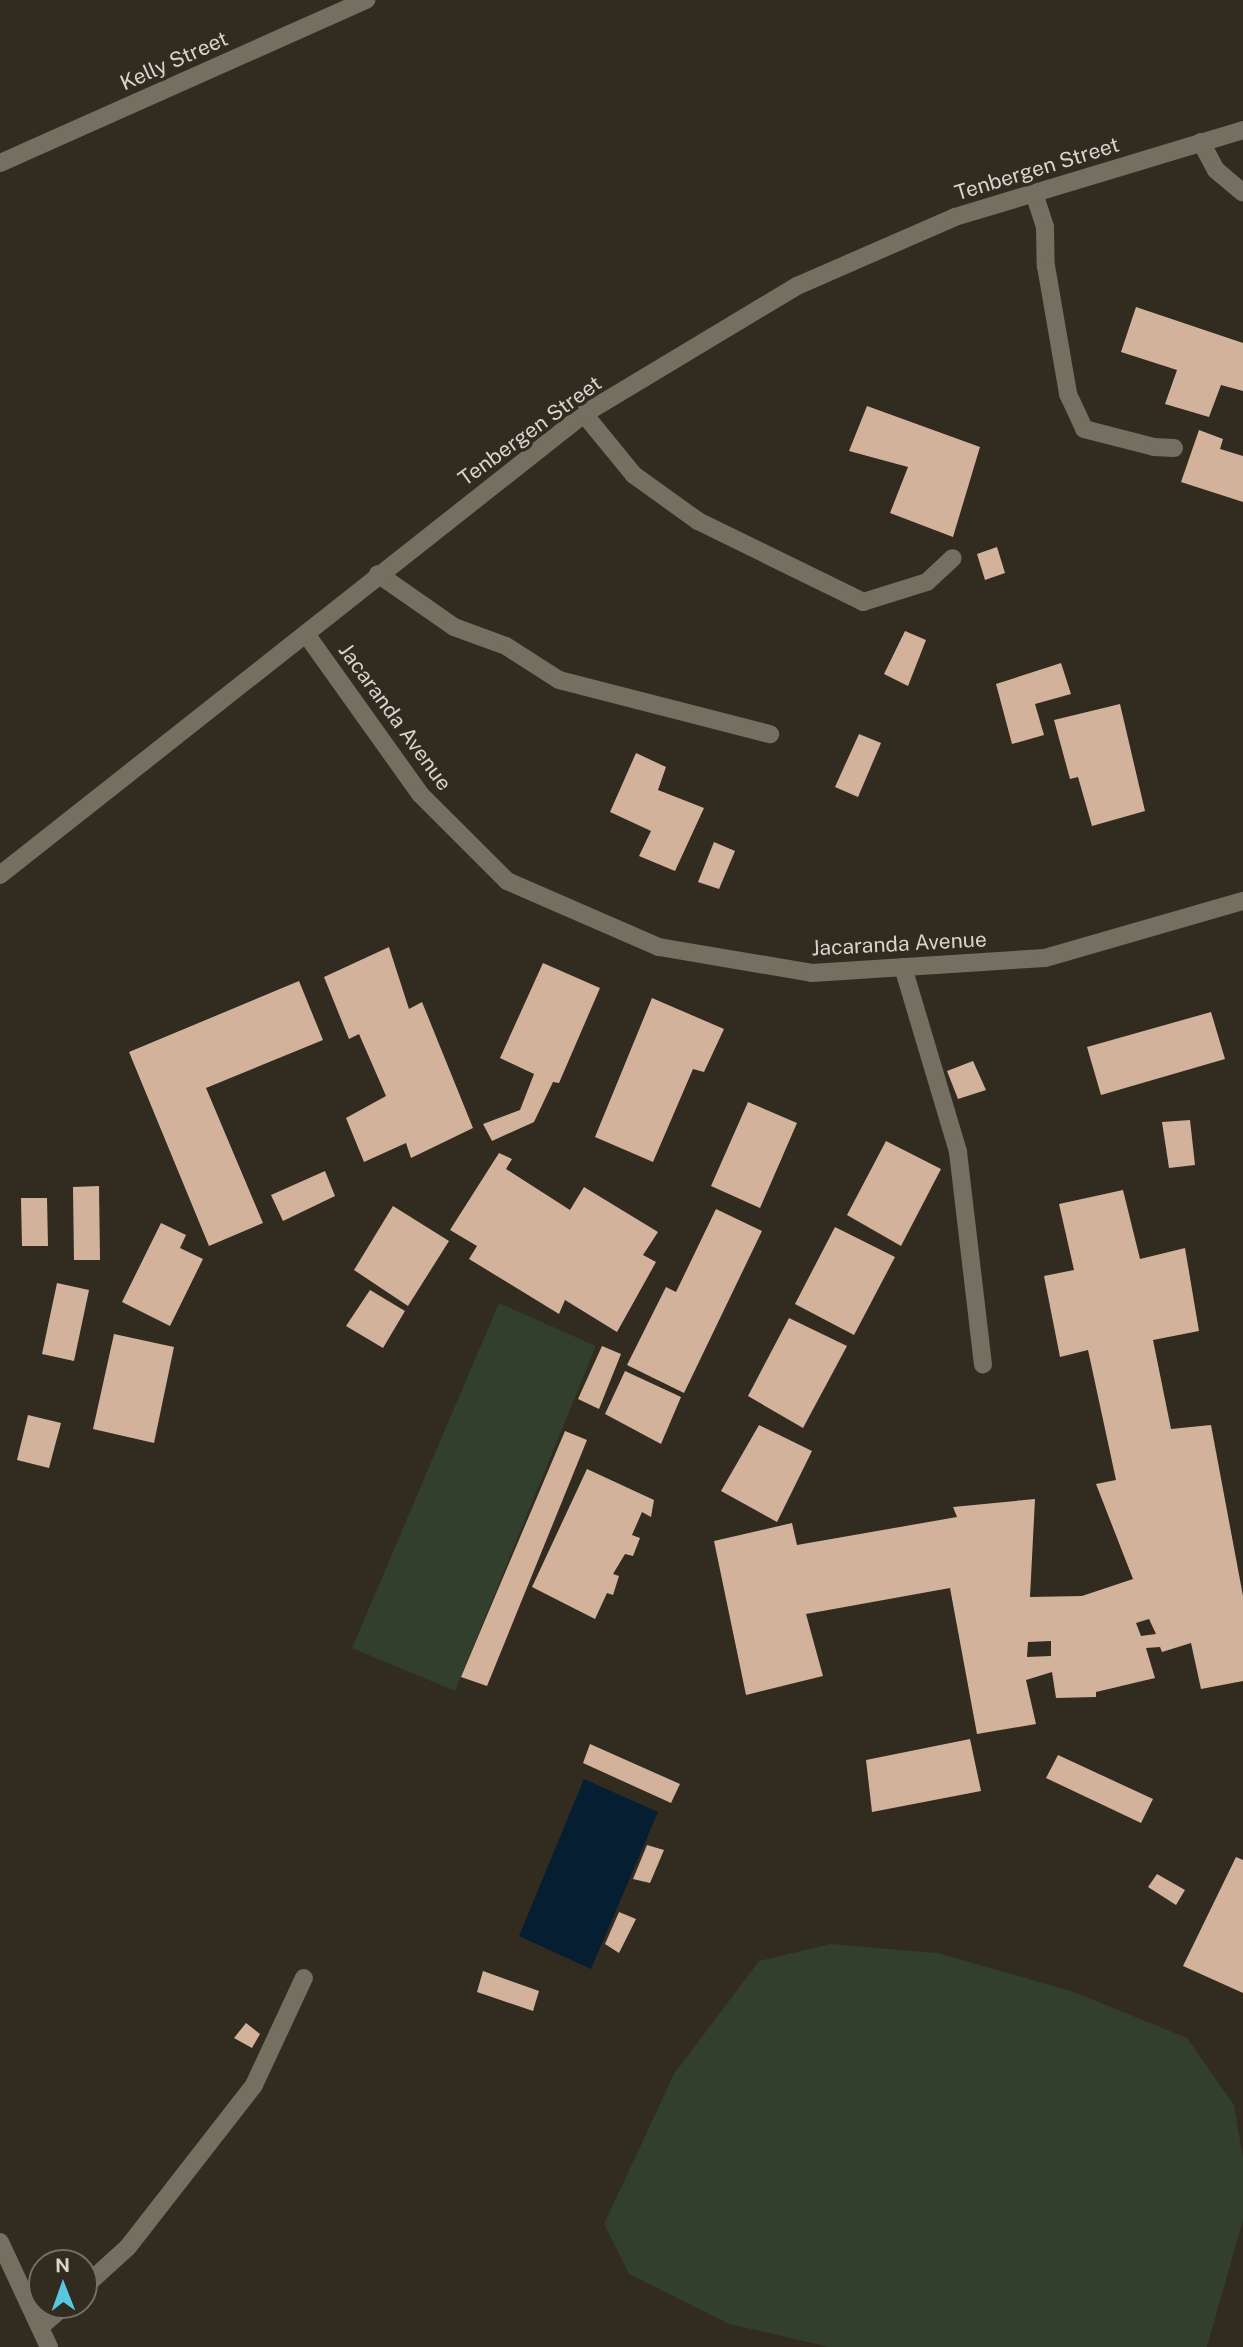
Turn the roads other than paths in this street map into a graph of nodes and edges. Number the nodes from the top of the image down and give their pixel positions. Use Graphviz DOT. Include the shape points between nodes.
graph roads {
  1 [pos="366,0"];
  2 [pos="1243,130"];
  3 [pos="1202,142"];
  4 [pos="0,163"];
  5 [pos="1034,193"];
  6 [pos="1243,193"];
  7 [pos="584,414"];
  8 [pos="1174,448"];
  9 [pos="953,558"];
  10 [pos="378,574"];
  11 [pos="306,634"];
  12 [pos="770,734"];
  13 [pos="0,875"];
  14 [pos="1243,901"];
  15 [pos="902,967"];
  16 [pos="983,1364"];
  17 [pos="304,1978"];
  18 [pos="0,2242"];
  19 [pos="98,2274"];
  20 [pos="49,2319"];
  21 [pos="40,2327"];
  22 [pos="49,2347"];
  1 -- 4 [label="street, Kelly Street"];
  2 -- 3 [label="street, Tenbergen Street"];
  3 -- 5 [label="street, Tenbergen Street"];
  3 -- 6 [label="street" via="1216,170"];
  5 -- 7 [label="street, Tenbergen Street" via="955,217 797,286"];
  5 -- 8 [label="street" via="1045,227 1046,266 1068,394 1084,429"];
  7 -- 9 [label="street" via="634,475 698,521 863,602 927,582"];
  7 -- 10 [label="street, Tenbergen Street"];
  10 -- 11 [label="street, Tenbergen Street"];
  10 -- 12 [label="street" via="454,627 506,646 559,680"];
  11 -- 13 [label="street, Tenbergen Street"];
  11 -- 15 [label="street, Jacaranda Avenue" via="420,794 508,881 659,947 812,973"];
  14 -- 15 [label="street, Jacaranda Avenue" via="1045,958"];
  15 -- 16 [label="street" via="958,1153"];
  17 -- 19 [label="street" via="254,2085 128,2247"];
  18 -- 21 [label="street"];
  20 -- 21 [label="street"];
  21 -- 22 [label="street"];
}
